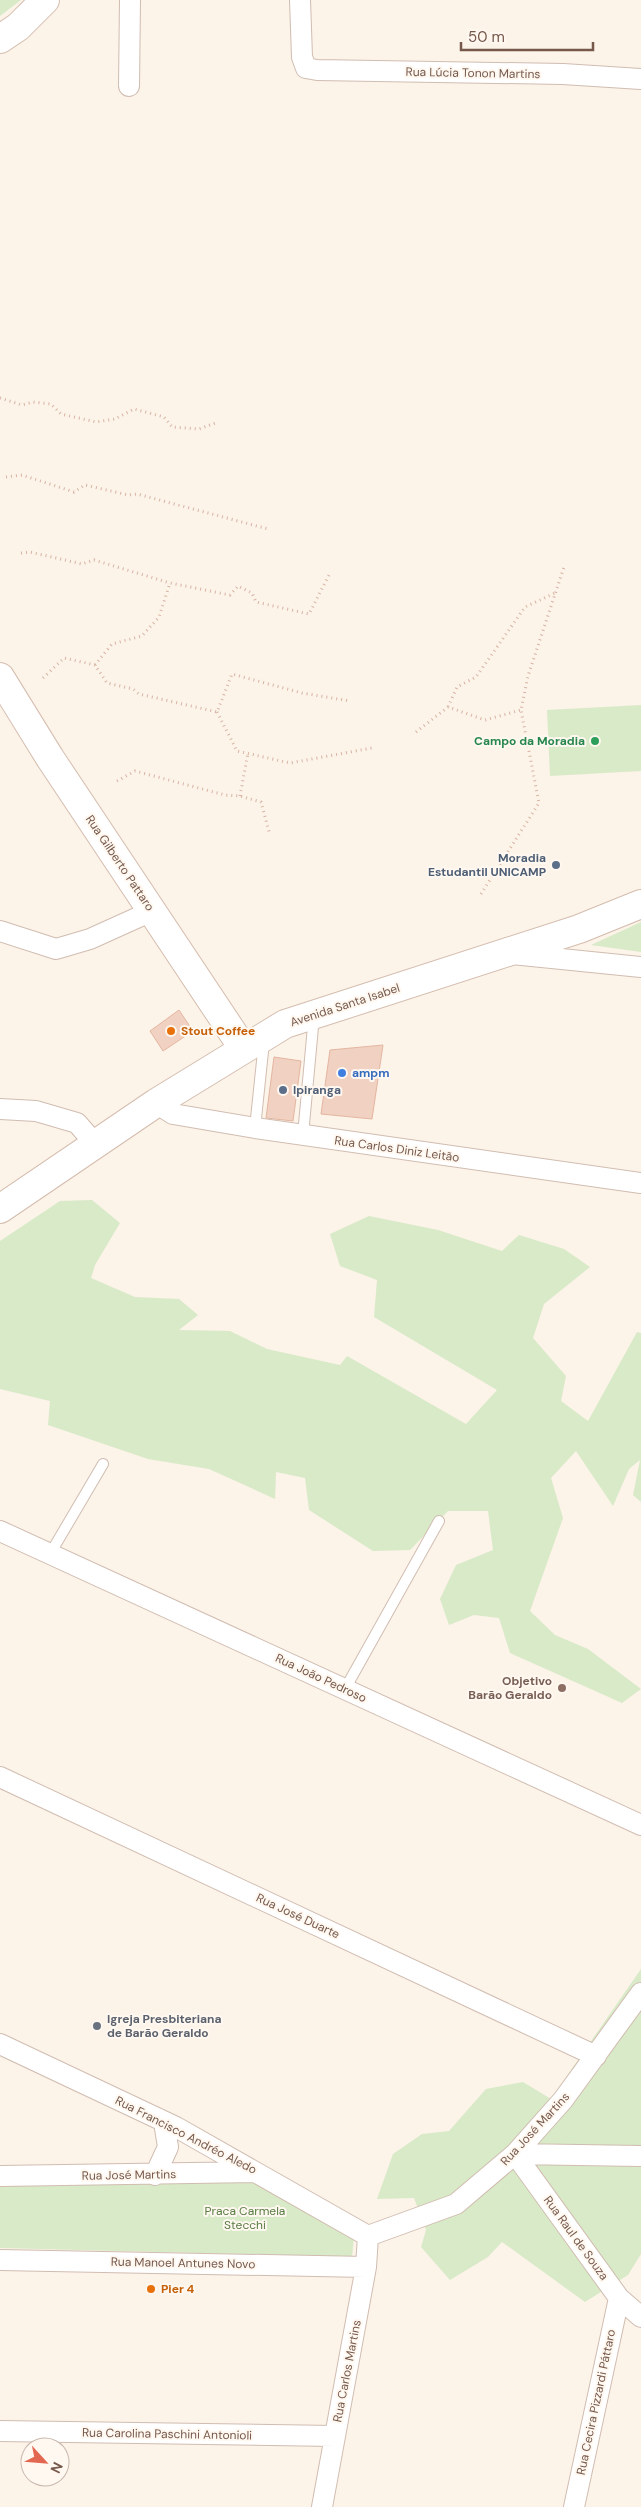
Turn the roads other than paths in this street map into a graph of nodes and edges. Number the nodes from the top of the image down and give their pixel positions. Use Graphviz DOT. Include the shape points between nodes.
graph roads {
  1 [pos="45,0"];
  2 [pos="112,0"];
  3 [pos="130,0"];
  4 [pos="300,0"];
  5 [pos="129,20"];
  6 [pos="0,39"];
  7 [pos="641,79"];
  8 [pos="130,86"];
  9 [pos="1,682"];
  10 [pos="641,904"];
  11 [pos="152,911"];
  12 [pos="0,931"];
  13 [pos="505,953"];
  14 [pos="641,967"];
  15 [pos="315,1015"];
  16 [pos="254,1042"];
  17 [pos="156,1103"];
  18 [pos="0,1109"];
  19 [pos="255,1128"];
  20 [pos="303,1135"];
  21 [pos="96,1145"];
  22 [pos="641,1184"];
  23 [pos="0,1209"];
  24 [pos="104,1464"];
  25 [pos="439,1521"];
  26 [pos="0,1531"];
  27 [pos="50,1554"];
  28 [pos="345,1689"];
  29 [pos="0,1777"];
  30 [pos="641,1825"];
  31 [pos="641,1993"];
  32 [pos="0,2044"];
  33 [pos="596,2056"];
  34 [pos="164,2122"];
  35 [pos="514,2154"];
  36 [pos="641,2156"];
  37 [pos="257,2172"];
  38 [pos="155,2175"];
  39 [pos="0,2176"];
  40 [pos="368,2236"];
  41 [pos="0,2260"];
  42 [pos="366,2267"];
  43 [pos="619,2298"];
  44 [pos="641,2318"];
  45 [pos="0,2431"];
  46 [pos="335,2436"];
  47 [pos="322,2507"];
  48 [pos="574,2507"];
  1 -- 6 [label="main road" via="18,27"];
  2 -- 5 [label="street"];
  3 -- 5 [label="street"];
  4 -- 7 [label="street, Rua Lúcia Tonon Martins" via="302,57 306,68"];
  5 -- 8 [label="street"];
  9 -- 11 [label="main road, Rua Gilberto Pattaro"];
  10 -- 13 [label="main road, Avenida Santa Isabel" via="579,929"];
  11 -- 12 [label="street" via="90,940 56,949"];
  11 -- 16 [label="main road, Rua Gilberto Pattaro"];
  13 -- 14 [label="street"];
  13 -- 15 [label="main road, Avenida Santa Isabel"];
  15 -- 16 [label="main road, Avenida Santa Isabel" via="284,1024"];
  15 -- 20 [label="lane"];
  16 -- 17 [label="main road, Avenida Santa Isabel"];
  16 -- 19 [label="lane"];
  17 -- 19 [label="street, Rua Carlos Diniz Leitão" via="173,1114"];
  17 -- 21 [label="main road, Avenida Santa Isabel"];
  18 -- 21 [label="street" via="36,1111 78,1123"];
  19 -- 20 [label="street, Rua Carlos Diniz Leitão"];
  20 -- 22 [label="street, Rua Carlos Diniz Leitão"];
  21 -- 23 [label="main road, Avenida Santa Isabel"];
  24 -- 27 [label="lane"];
  25 -- 28 [label="lane"];
  26 -- 27 [label="street, Rua João Pedroso"];
  27 -- 28 [label="street, Rua João Pedroso"];
  28 -- 30 [label="street, Rua João Pedroso"];
  29 -- 33 [label="street, Rua José Duarte"];
  31 -- 33 [label="street, Rua José Martins"];
  32 -- 34 [label="street, Rua Francisco Andréo Aledo"];
  33 -- 35 [label="street, Rua José Martins" via="563,2100"];
  34 -- 37 [label="street, Rua Francisco Andréo Aledo"];
  34 -- 38 [label="street" via="168,2147"];
  35 -- 36 [label="street"];
  35 -- 40 [label="street, Rua José Martins" via="456,2204"];
  35 -- 43 [label="street, Rua Raul de Souza"];
  37 -- 38 [label="street, Rua José Martins"];
  37 -- 40 [label="street, Rua Francisco Andréo Aledo"];
  38 -- 39 [label="street, Rua José Martins"];
  40 -- 42 [label="street, Rua Carlos Martins"];
  41 -- 42 [label="street, Rua Manoel Antunes Novo"];
  42 -- 46 [label="street, Rua Carlos Martins"];
  43 -- 44 [label="street, Rua Raul de Souza"];
  43 -- 48 [label="street, Rua Cecira Pizzardi Páttaro"];
  45 -- 46 [label="street, Rua Carolina Paschini Antonioli"];
  46 -- 47 [label="street, Rua Carlos Martins"];
}
